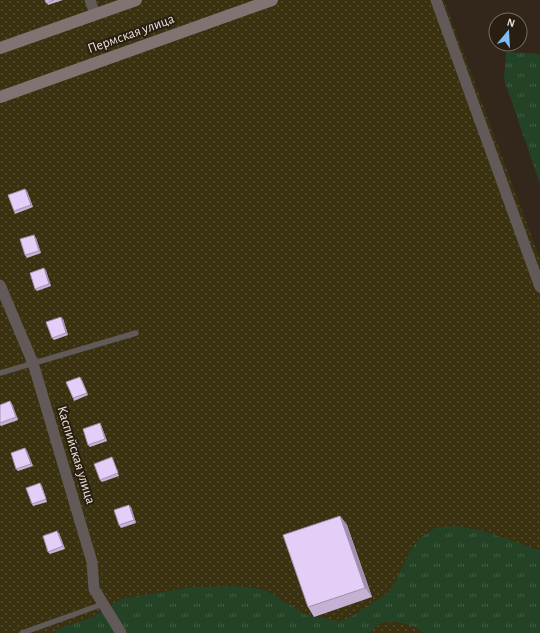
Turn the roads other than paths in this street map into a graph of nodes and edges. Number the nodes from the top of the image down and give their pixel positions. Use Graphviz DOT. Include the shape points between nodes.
graph roads {
  1 [pos="90,0"];
  2 [pos="136,0"];
  3 [pos="272,0"];
  4 [pos="436,0"];
  5 [pos="95,14"];
  6 [pos="0,48"];
  7 [pos="0,97"];
  8 [pos="0,285"];
  9 [pos="540,287"];
  10 [pos="136,333"];
  11 [pos="33,363"];
  12 [pos="0,373"];
  13 [pos="103,604"];
  14 [pos="22,633"];
  15 [pos="121,633"];
  1 -- 5 [label="street"];
  2 -- 5 [label="street"];
  3 -- 7 [label="street, Пермская улица"];
  4 -- 9 [label="street"];
  5 -- 6 [label="street"];
  8 -- 11 [label="street, Каспийская улица"];
  10 -- 11 [label="lane"];
  11 -- 12 [label="lane"];
  11 -- 13 [label="street, Каспийская улица" via="92,562 94,590"];
  13 -- 14 [label="lane"];
  13 -- 15 [label="street, Каспийская улица"];
}
